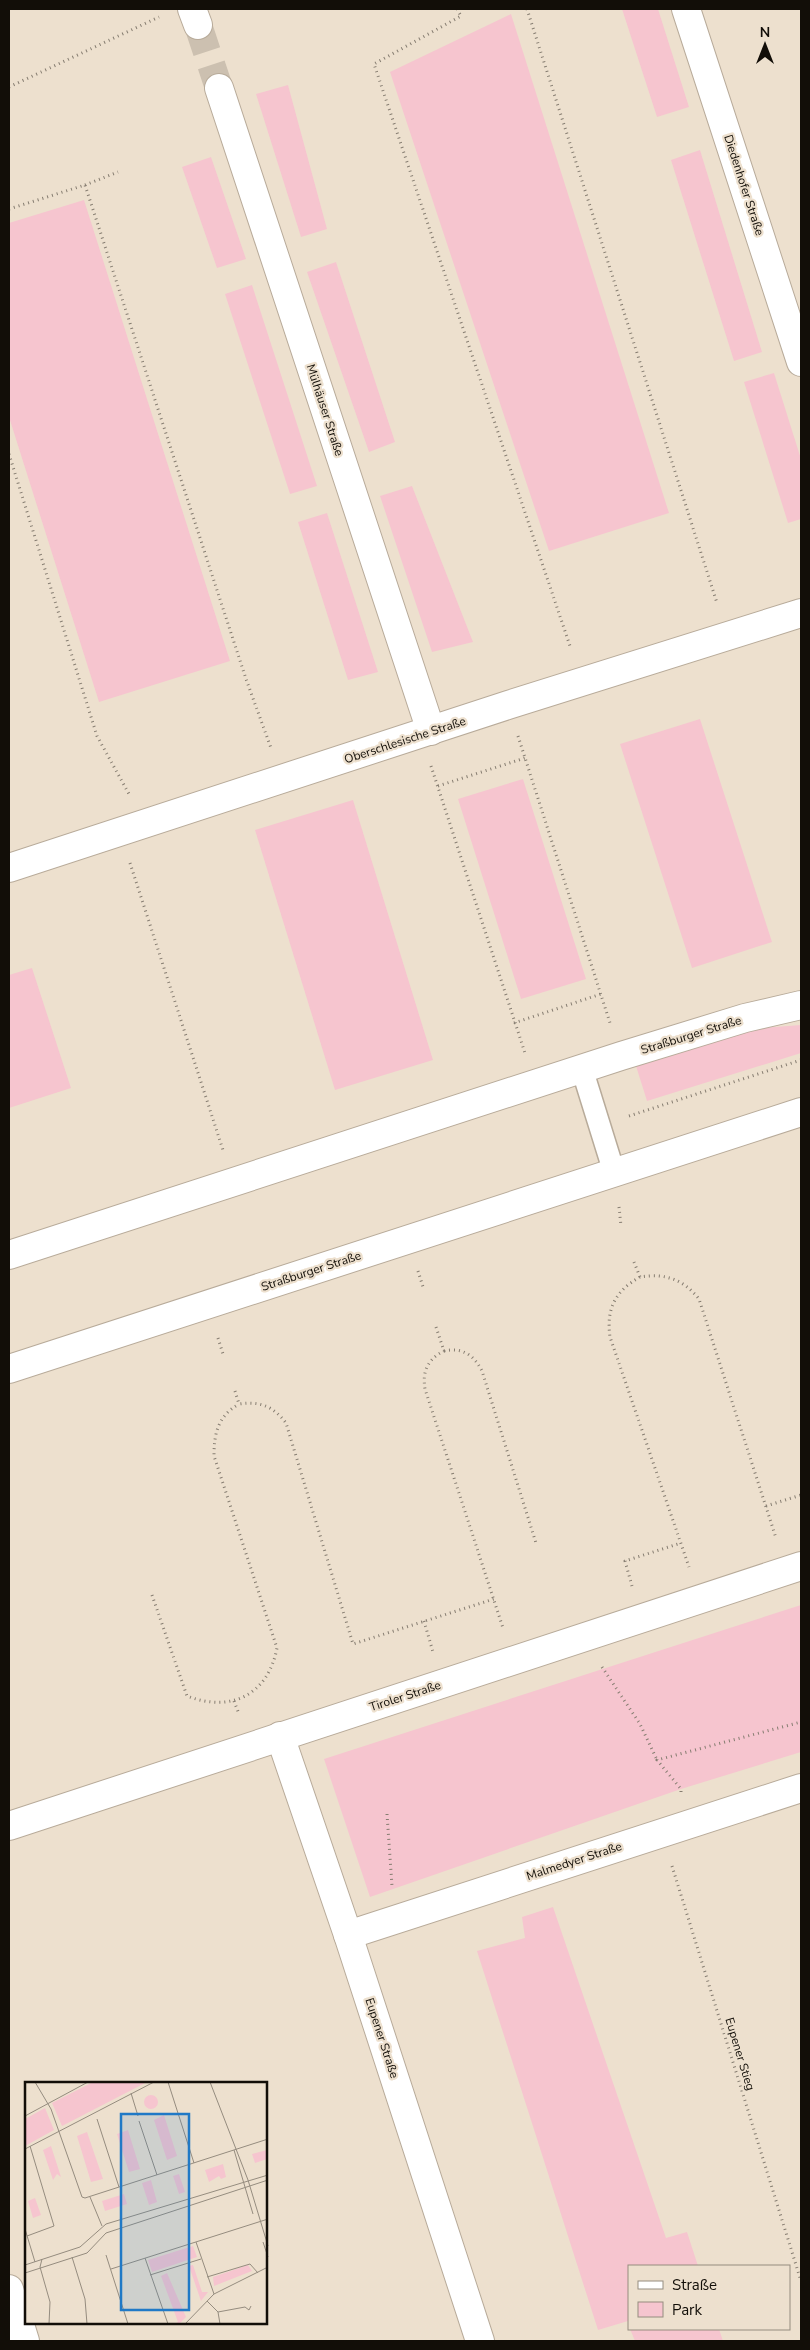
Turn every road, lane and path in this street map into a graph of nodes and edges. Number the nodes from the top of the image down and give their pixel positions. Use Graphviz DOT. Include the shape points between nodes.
graph roads {
  1 [pos="457,9"];
  2 [pos="527,9"];
  3 [pos="686,9"];
  4 [pos="160,17"];
  5 [pos="9,87"];
  6 [pos="219,88"];
  7 [pos="118,172"];
  8 [pos="85,185"];
  9 [pos="9,209"];
  10 [pos="801,362"];
  11 [pos="9,454"];
  12 [pos="801,613"];
  13 [pos="728,638"];
  14 [pos="582,682"];
  15 [pos="508,705"];
  16 [pos="426,733"];
  17 [pos="525,758"];
  18 [pos="282,780"];
  19 [pos="438,786"];
  20 [pos="144,823"];
  21 [pos="119,832"];
  22 [pos="9,868"];
  23 [pos="601,994"];
  24 [pos="801,1004"];
  25 [pos="514,1023"];
  26 [pos="621,1056"];
  27 [pos="801,1060"];
  28 [pos="582,1069"];
  29 [pos="536,1084"];
  30 [pos="801,1112"];
  31 [pos="600,1125"];
  32 [pos="614,1172"];
  33 [pos="234,1182"];
  34 [pos="9,1255"];
  35 [pos="634,1262"];
  36 [pos="640,1277"];
  37 [pos="436,1327"];
  38 [pos="444,1350"];
  39 [pos="9,1369"];
  40 [pos="235,1391"];
  41 [pos="239,1404"];
  42 [pos="801,1495"];
  43 [pos="536,1543"];
  44 [pos="625,1561"];
  45 [pos="801,1566"];
  46 [pos="152,1595"];
  47 [pos="556,1646"];
  48 [pos="801,1722"];
  49 [pos="280,1736"];
  50 [pos="658,1760"];
  51 [pos="801,1788"];
  52 [pos="681,1789"];
  53 [pos="387,1814"];
  54 [pos="9,1826"];
  55 [pos="661,1832"];
  56 [pos="402,1917"];
  57 [pos="348,1935"];
  58 [pos="801,2281"];
  59 [pos="9,2289"];
  60 [pos="25,2341"];
  61 [pos="480,2341"];
  1 -- 14 [label="path" via="461,16 374,64"];
  2 -- 13 [label="path"];
  3 -- 10 [label="street, Diedenhofer Straße"];
  4 -- 5 [label="path"];
  6 -- 16 [label="street, Mülhäuser Straße"];
  7 -- 8 [label="path"];
  8 -- 9 [label="path"];
  8 -- 18 [label="path"];
  11 -- 20 [label="path" via="97,736"];
  12 -- 13 [label="street, Oberschlesische Straße"];
  13 -- 14 [label="street, Oberschlesische Straße"];
  14 -- 15 [label="street, Oberschlesische Straße"];
  15 -- 16 [label="street, Oberschlesische Straße"];
  15 -- 17 [label="path"];
  16 -- 18 [label="street, Oberschlesische Straße"];
  16 -- 19 [label="path"];
  17 -- 19 [label="path"];
  17 -- 23 [label="path"];
  18 -- 20 [label="street, Oberschlesische Straße"];
  19 -- 25 [label="path"];
  20 -- 21 [label="street, Oberschlesische Straße"];
  21 -- 22 [label="street, Oberschlesische Straße"];
  21 -- 33 [label="path"];
  23 -- 25 [label="path"];
  23 -- 26 [label="path"];
  24 -- 26 [label="street, Straßburger Straße"];
  25 -- 29 [label="path"];
  26 -- 28 [label="street, Straßburger Straße"];
  27 -- 31 [label="path"];
  28 -- 29 [label="street, Straßburger Straße"];
  28 -- 31 [label="lane"];
  29 -- 33 [label="street, Straßburger Straße"];
  30 -- 32 [label="street, Straßburger Straße"];
  31 -- 32 [label="lane"];
  32 -- 39 [label="street, Straßburger Straße"];
  33 -- 34 [label="street, Straßburger Straße"];
  35 -- 36 [label="path"];
  36 -- 42 [label="path" via="670,1277 683,1282 699,1299 766,1506"];
  36 -- 44 [label="path" via="623,1289 611,1306 608,1321 610,1337 681,1543"];
  37 -- 38 [label="path"];
  38 -- 41 [label="path" via="425,1370 426,1389 494,1598 353,1644 286,1423 271,1408 250,1402"];
  38 -- 43 [label="path" via="467,1353 482,1371"];
  40 -- 41 [label="path"];
  41 -- 46 [label="path" via="228,1410 215,1430 214,1456 277,1648 274,1662 259,1687 234,1701 218,1704 187,1696"];
  45 -- 47 [label="street, Tiroler Straße"];
  47 -- 49 [label="street, Tiroler Straße"];
  47 -- 50 [label="path" via="604,1668 640,1724"];
  48 -- 50 [label="path"];
  49 -- 54 [label="street, Tiroler Straße"];
  49 -- 57 [label="street, Eupener Straße"];
  50 -- 52 [label="path"];
  51 -- 55 [label="street, Malmedyer Straße"];
  53 -- 56 [label="path" via="392,1889"];
  55 -- 56 [label="street, Malmedyer Straße"];
  55 -- 58 [label="path, Eupener Stieg"];
  56 -- 57 [label="street, Malmedyer Straße"];
  57 -- 61 [label="street, Eupener Straße"];
  59 -- 60 [label="street"];
}
